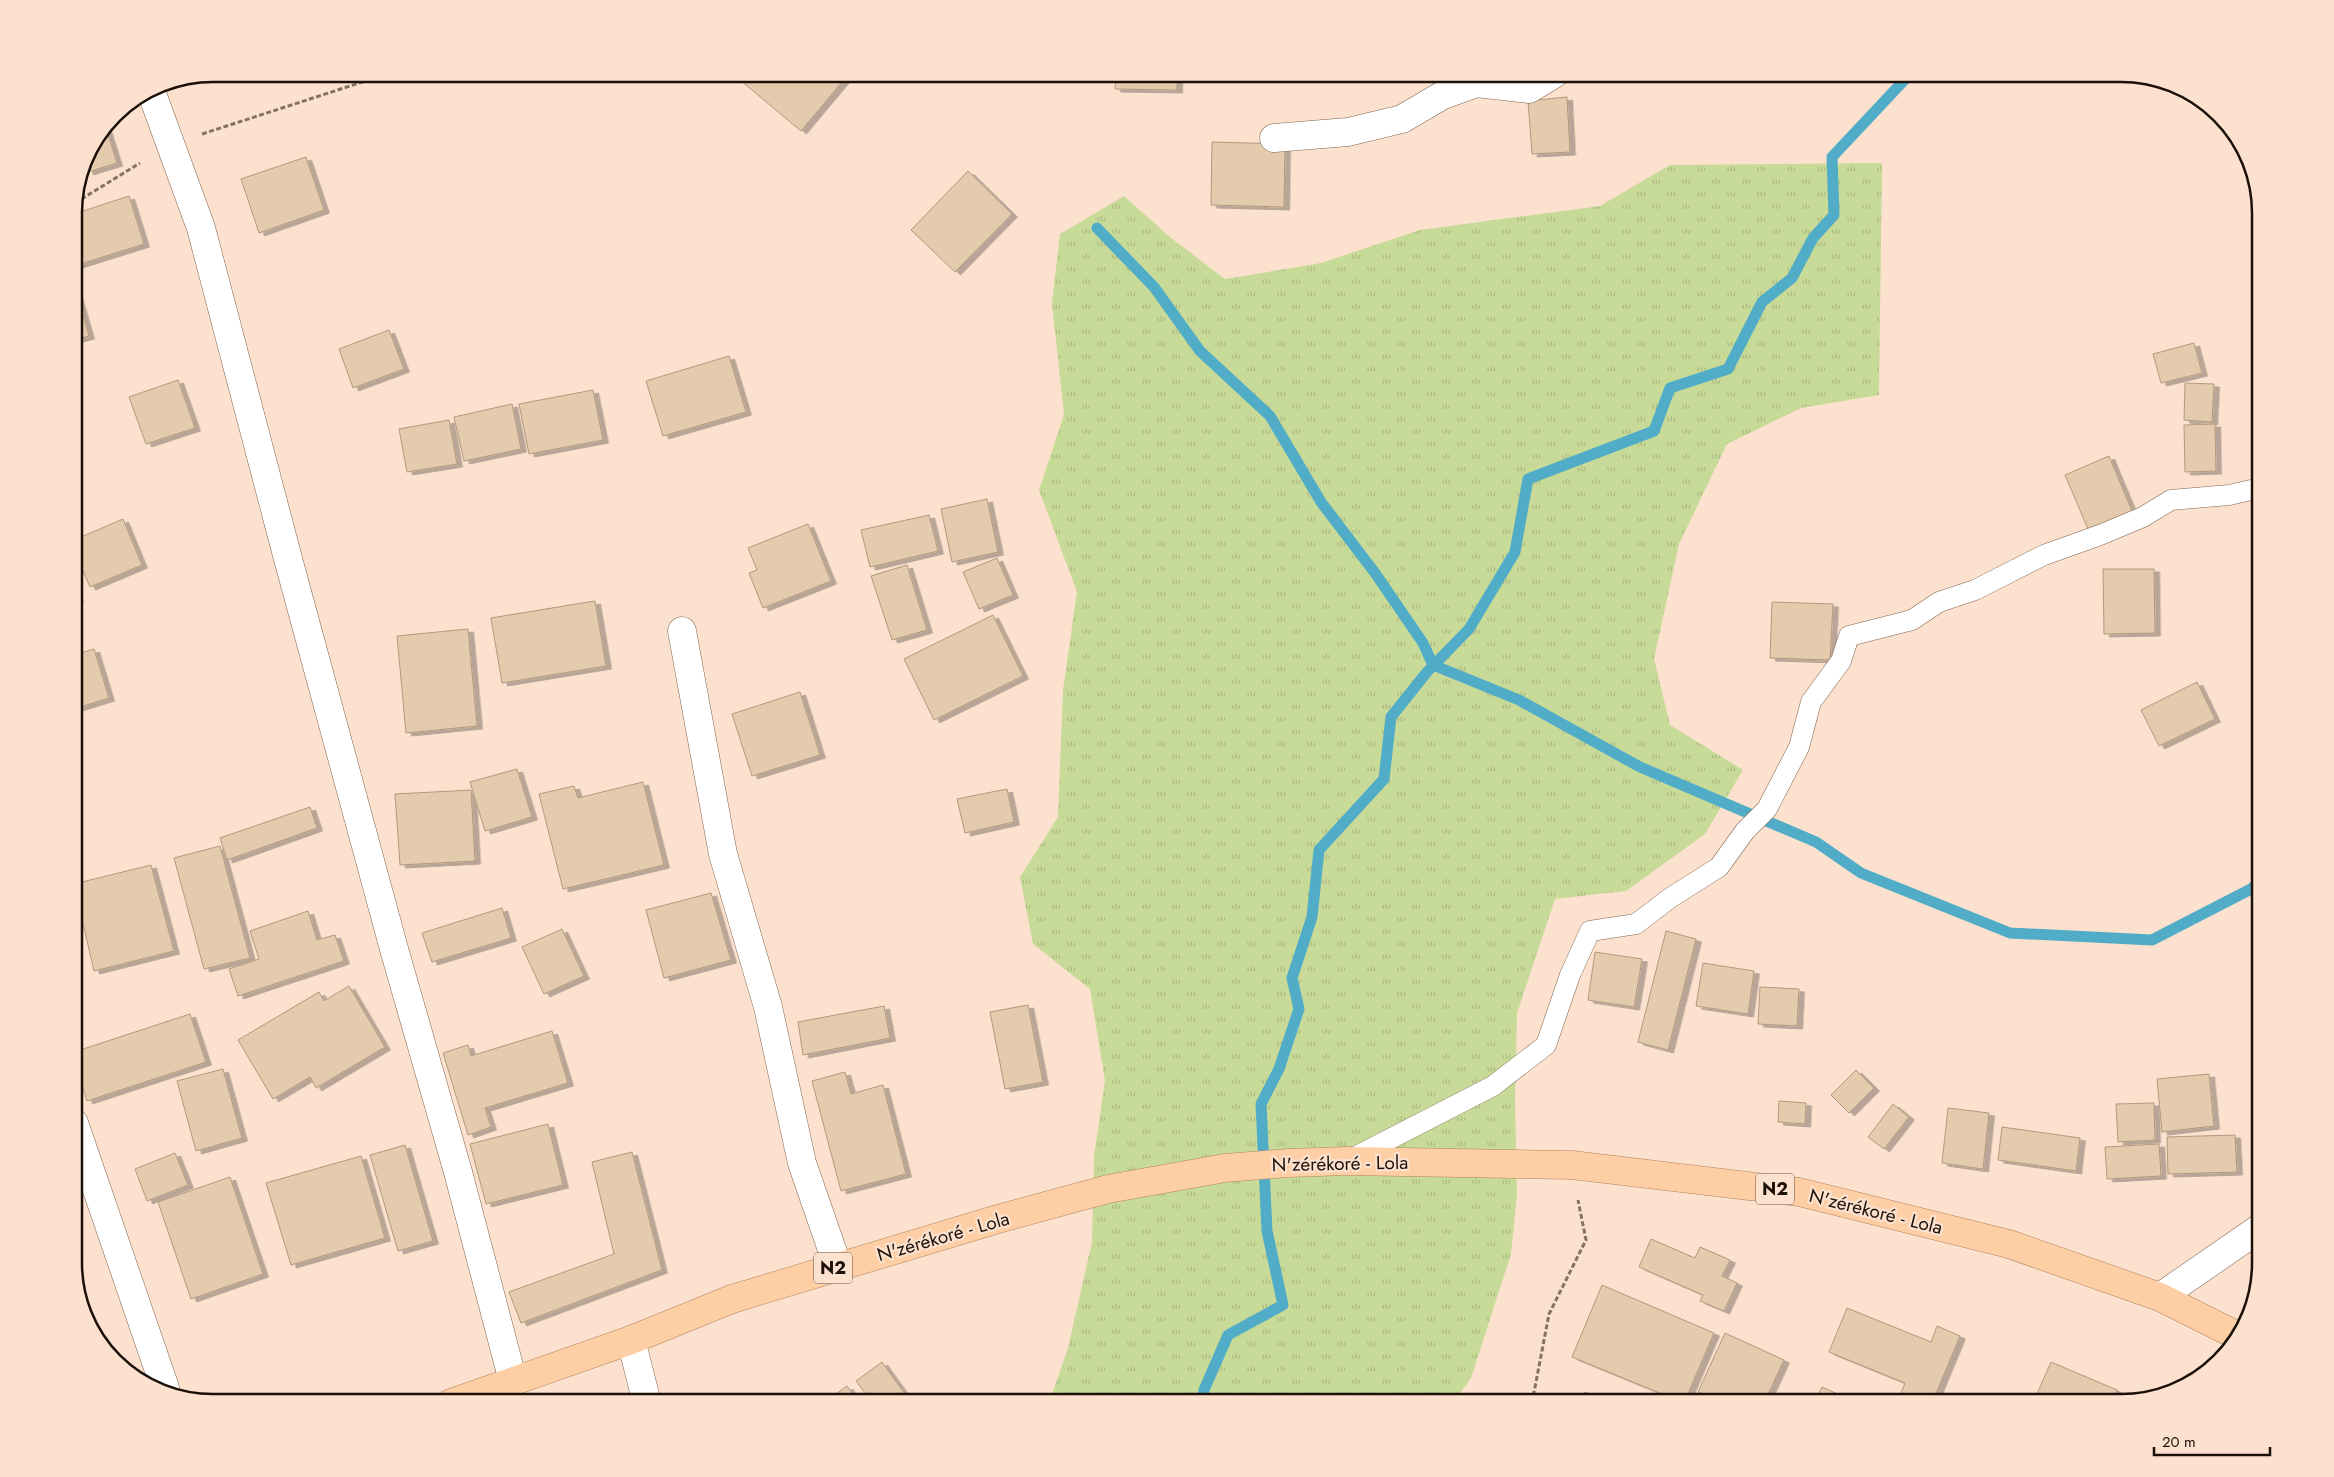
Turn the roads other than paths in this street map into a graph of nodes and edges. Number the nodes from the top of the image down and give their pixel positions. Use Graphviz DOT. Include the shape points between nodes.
graph roads {
  1 [pos="1541,82"];
  2 [pos="153,97"];
  3 [pos="1274,138"];
  4 [pos="2251,490"];
  5 [pos="682,631"];
  6 [pos="83,1149"];
  7 [pos="1347,1161"];
  8 [pos="2252,1234"];
  9 [pos="838,1267"];
  10 [pos="2160,1297"];
  11 [pos="2231,1333"];
  12 [pos="631,1340"];
  13 [pos="513,1381"];
  14 [pos="164,1385"];
  15 [pos="476,1394"];
  16 [pos="645,1394"];
  1 -- 3 [label="street" via="1529,89 1476,83 1443,95 1402,119 1348,132"];
  2 -- 13 [label="street" via="201,228 294,584"];
  4 -- 7 [label="lane" via="2171,500 2135,520 2044,555 1975,590 1939,602 1912,620 1849,636 1841,661 1812,702 1799,747 1767,809 1745,831 1720,867 1636,924 1590,931 1570,975 1546,1045 1539,1051 1493,1086"];
  5 -- 9 [label="street" via="723,854 768,1007 802,1163"];
  6 -- 14 [label="street"];
  7 -- 9 [label="highway, N'zérékoré - Lola / N2" via="1225,1168 1108,1189"];
  7 -- 10 [label="highway, N'zérékoré - Lola / N2" via="1572,1165 1799,1192 2009,1244"];
  8 -- 10 [label="street"];
  9 -- 12 [label="highway, N'zérékoré - Lola / N2" via="732,1299"];
  10 -- 11 [label="highway, N'zérékoré - Lola / N2"];
  12 -- 13 [label="highway, N'zérékoré - Lola / N2"];
  12 -- 16 [label="street"];
  13 -- 15 [label="highway, N'zérékoré - Lola / N2"];
}
